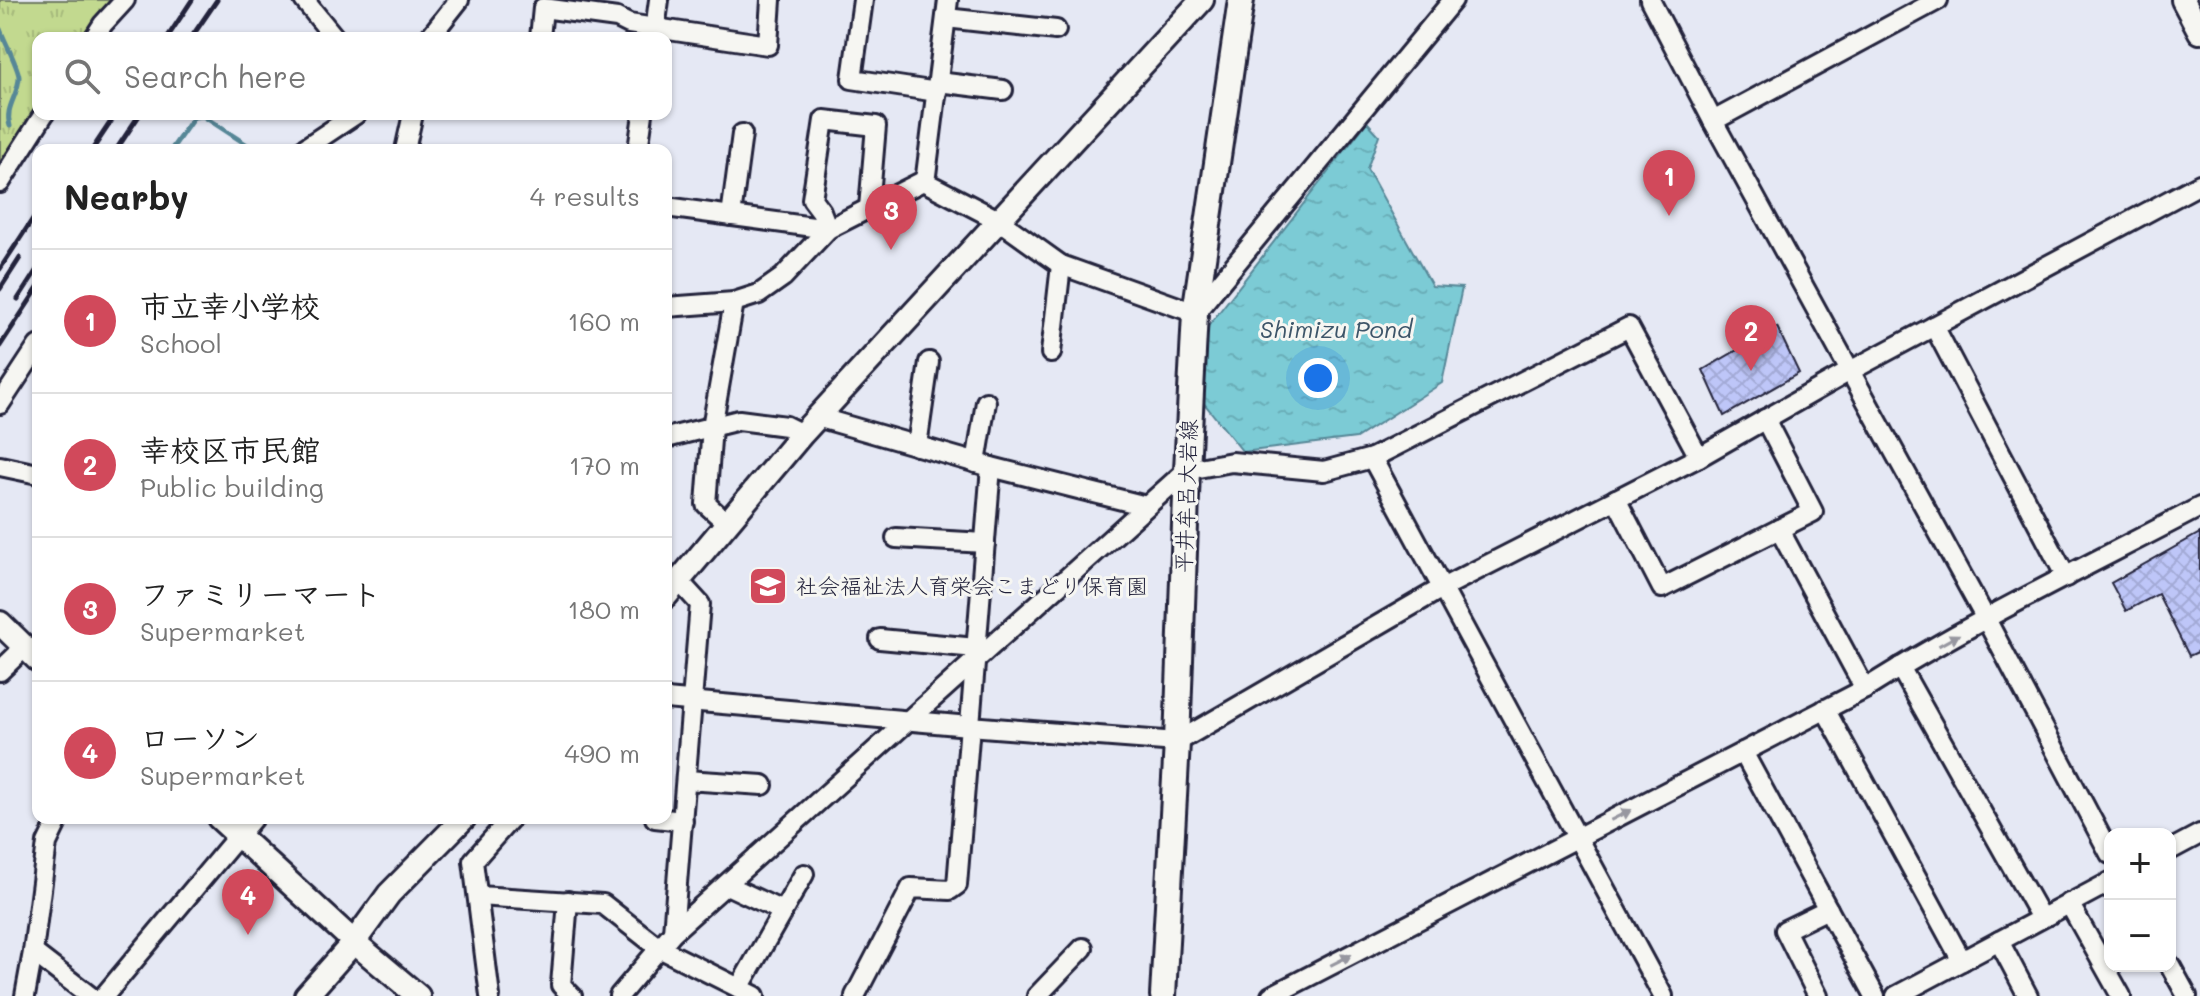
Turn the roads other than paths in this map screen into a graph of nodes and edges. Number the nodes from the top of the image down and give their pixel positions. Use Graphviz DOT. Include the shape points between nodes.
graph roads {
  1 [pos="125,0"];
  2 [pos="304,0"];
  3 [pos="659,0"];
  4 [pos="771,0"];
  5 [pos="863,0"];
  6 [pos="1202,0"];
  7 [pos="1241,0"];
  8 [pos="1453,0"];
  9 [pos="1650,0"];
  10 [pos="1938,0"];
  11 [pos="2183,0"];
  12 [pos="454,2"];
  13 [pos="947,9"];
  14 [pos="1056,30"];
  15 [pos="98,32"];
  16 [pos="330,32"];
  17 [pos="434,32"];
  18 [pos="541,32"];
  19 [pos="651,32"];
  20 [pos="654,32"];
  21 [pos="2200,32"];
  22 [pos="672,35"];
  23 [pos="938,87"];
  24 [pos="1003,90"];
  25 [pos="40,120"];
  26 [pos="347,120"];
  27 [pos="412,120"];
  28 [pos="642,120"];
  29 [pos="1713,121"];
  30 [pos="742,134"];
  31 [pos="311,144"];
  32 [pos="406,144"];
  33 [pos="639,144"];
  34 [pos="923,181"];
  35 [pos="0,183"];
  36 [pos="2200,184"];
  37 [pos="672,208"];
  38 [pos="869,208"];
  39 [pos="731,216"];
  40 [pos="998,220"];
  41 [pos="828,229"];
  42 [pos="1061,265"];
  43 [pos="734,302"];
  44 [pos="672,307"];
  45 [pos="1195,313"];
  46 [pos="1934,326"];
  47 [pos="1051,353"];
  48 [pos="32,355"];
  49 [pos="929,362"];
  50 [pos="1850,371"];
  51 [pos="986,402"];
  52 [pos="0,404"];
  53 [pos="1765,419"];
  54 [pos="809,425"];
  55 [pos="712,427"];
  56 [pos="672,437"];
  57 [pos="917,446"];
  58 [pos="1699,457"];
  59 [pos="1372,458"];
  60 [pos="984,465"];
  61 [pos="0,466"];
  62 [pos="1187,470"];
  63 [pos="32,473"];
  64 [pos="1616,499"];
  65 [pos="1146,506"];
  66 [pos="2200,507"];
  67 [pos="728,524"];
  68 [pos="1779,529"];
  69 [pos="896,538"];
  70 [pos="985,543"];
  71 [pos="2066,577"];
  72 [pos="672,588"];
  73 [pos="1442,588"];
  74 [pos="1986,619"];
  75 [pos="0,623"];
  76 [pos="880,639"];
  77 [pos="31,654"];
  78 [pos="975,654"];
  79 [pos="1900,667"];
  80 [pos="0,671"];
  81 [pos="1865,689"];
  82 [pos="672,699"];
  83 [pos="693,701"];
  84 [pos="1825,709"];
  85 [pos="908,720"];
  86 [pos="969,726"];
  87 [pos="1177,742"];
  88 [pos="1743,752"];
  89 [pos="686,780"];
  90 [pos="763,785"];
  91 [pos="672,820"];
  92 [pos="683,821"];
  93 [pos="56,824"];
  94 [pos="458,824"];
  95 [pos="506,824"];
  96 [pos="246,826"];
  97 [pos="2200,834"];
  98 [pos="1576,838"];
  99 [pos="2104,843"];
  100 [pos="2176,847"];
  101 [pos="804,874"];
  102 [pos="727,885"];
  103 [pos="2104,885"];
  104 [pos="478,896"];
  105 [pos="568,901"];
  106 [pos="2069,903"];
  107 [pos="1828,909"];
  108 [pos="782,911"];
  109 [pos="2041,918"];
  110 [pos="673,932"];
  111 [pos="1999,941"];
  112 [pos="354,942"];
  113 [pos="659,948"];
  114 [pos="1083,948"];
  115 [pos="33,952"];
  116 [pos="1962,961"];
  117 [pos="2174,972"];
  118 [pos="1918,991"];
  119 [pos="747,992"];
  120 [pos="25,996"];
  121 [pos="90,996"];
  122 [pos="104,996"];
  123 [pos="306,996"];
  124 [pos="418,996"];
  125 [pos="490,996"];
  126 [pos="572,996"];
  127 [pos="619,996"];
  128 [pos="855,996"];
  129 [pos="1037,996"];
  130 [pos="1163,996"];
  131 [pos="1271,996"];
  132 [pos="1663,996"];
  133 [pos="1818,996"];
  134 [pos="1875,996"];
  135 [pos="1896,996"];
  136 [pos="2028,996"];
  137 [pos="2121,996"];
  138 [pos="2187,996"];
  1 -- 15 [label="street"];
  2 -- 16 [label="street"];
  3 -- 20 [label="street"];
  4 -- 22 [label="street" via="768,45"];
  5 -- 23 [label="street" via="852,79"];
  6 -- 40 [label="street"];
  7 -- 45 [label="main road, 平井牟呂大岩線"];
  8 -- 45 [label="street"];
  9 -- 29 [label="street"];
  10 -- 29 [label="street"];
  11 -- 21 [label="street"];
  12 -- 17 [label="street"];
  13 -- 14 [label="street"];
  13 -- 23 [label="street"];
  18 -- 19 [label="street" via="543,8 617,18"];
  23 -- 24 [label="street"];
  23 -- 34 [label="street"];
  25 -- 35 [label="street"];
  26 -- 31 [label="street"];
  27 -- 32 [label="street"];
  28 -- 33 [label="street"];
  29 -- 50 [label="street"];
  30 -- 39 [label="street"];
  34 -- 38 [label="street"];
  34 -- 40 [label="street"];
  36 -- 46 [label="street"];
  37 -- 39 [label="street"];
  38 -- 41 [label="street"];
  38 -- 41 [label="street" via="876,126 824,120 812,199"];
  39 -- 41 [label="street"];
  40 -- 42 [label="street"];
  40 -- 54 [label="street"];
  41 -- 43 [label="street" via="783,277 759,294"];
  42 -- 45 [label="street"];
  42 -- 47 [label="street"];
  43 -- 44 [label="street"];
  43 -- 55 [label="street"];
  45 -- 62 [label="main road, 平井牟呂大岩線"];
  46 -- 50 [label="street"];
  46 -- 71 [label="street"];
  48 -- 52 [label="street"];
  49 -- 57 [label="street"];
  50 -- 53 [label="street"];
  50 -- 74 [label="street"];
  51 -- 60 [label="street"];
  53 -- 58 [label="street"];
  53 -- 68 [label="street" via="1813,512"];
  54 -- 55 [label="street" via="739,420"];
  54 -- 57 [label="street"];
  54 -- 67 [label="street"];
  55 -- 56 [label="street"];
  55 -- 67 [label="street" via="706,504"];
  57 -- 60 [label="street"];
  58 -- 59 [label="street" via="1629,327"];
  58 -- 64 [label="street"];
  59 -- 62 [label="street" via="1324,471 1232,462"];
  59 -- 73 [label="street"];
  60 -- 65 [label="street"];
  60 -- 70 [label="street"];
  61 -- 63 [label="street"];
  62 -- 65 [label="street"];
  62 -- 87 [label="main road, 平井牟呂大岩線"];
  64 -- 68 [label="street" via="1662,588"];
  64 -- 73 [label="street"];
  65 -- 78 [label="street"];
  66 -- 71 [label="street"];
  67 -- 72 [label="street"];
  68 -- 81 [label="street"];
  69 -- 70 [label="street"];
  70 -- 78 [label="street"];
  71 -- 74 [label="street"];
  72 -- 83 [label="street" via="700,604"];
  73 -- 87 [label="street"];
  73 -- 98 [label="street"];
  79 -- 74 [label="street, one-way"];
  74 -- 99 [label="street"];
  75 -- 77 [label="street"];
  76 -- 78 [label="street"];
  77 -- 80 [label="street"];
  78 -- 85 [label="street"];
  78 -- 86 [label="street"];
  79 -- 81 [label="street"];
  79 -- 109 [label="street"];
  81 -- 84 [label="street"];
  82 -- 83 [label="street"];
  83 -- 85 [label="street"];
  83 -- 89 [label="street"];
  84 -- 88 [label="street"];
  84 -- 116 [label="street"];
  85 -- 86 [label="street"];
  85 -- 102 [label="street"];
  86 -- 87 [label="street"];
  86 -- 128 [label="street" via="957,885 950,890 911,888"];
  87 -- 130 [label="main road, 平井牟呂大岩線"];
  98 -- 88 [label="street, one-way"];
  88 -- 107 [label="street"];
  89 -- 90 [label="street"];
  89 -- 92 [label="street"];
  91 -- 92 [label="street"];
  92 -- 110 [label="street"];
  93 -- 115 [label="street" via="47,843"];
  94 -- 112 [label="street" via="389,894"];
  95 -- 104 [label="street" via="473,861"];
  96 -- 112 [label="street"];
  96 -- 122 [label="street"];
  97 -- 100 [label="street"];
  131 -- 98 [label="street, one-way"];
  98 -- 132 [label="street"];
  101 -- 108 [label="street"];
  102 -- 108 [label="street"];
  102 -- 110 [label="street"];
  103 -- 106 [label="street"];
  104 -- 105 [label="street"];
  104 -- 125 [label="street"];
  105 -- 113 [label="street" via="603,904"];
  105 -- 126 [label="street" via="561,985"];
  106 -- 109 [label="street"];
  106 -- 137 [label="street"];
  107 -- 133 [label="street" via="1785,930"];
  107 -- 134 [label="street"];
  108 -- 119 [label="street"];
  109 -- 111 [label="street"];
  110 -- 113 [label="street"];
  111 -- 116 [label="street"];
  111 -- 136 [label="street"];
  112 -- 123 [label="street"];
  112 -- 124 [label="street"];
  113 -- 119 [label="street"];
  113 -- 127 [label="street"];
  114 -- 129 [label="street"];
  115 -- 120 [label="street"];
  115 -- 121 [label="street"];
  116 -- 118 [label="street"];
  117 -- 138 [label="street"];
  118 -- 135 [label="street"];
}
